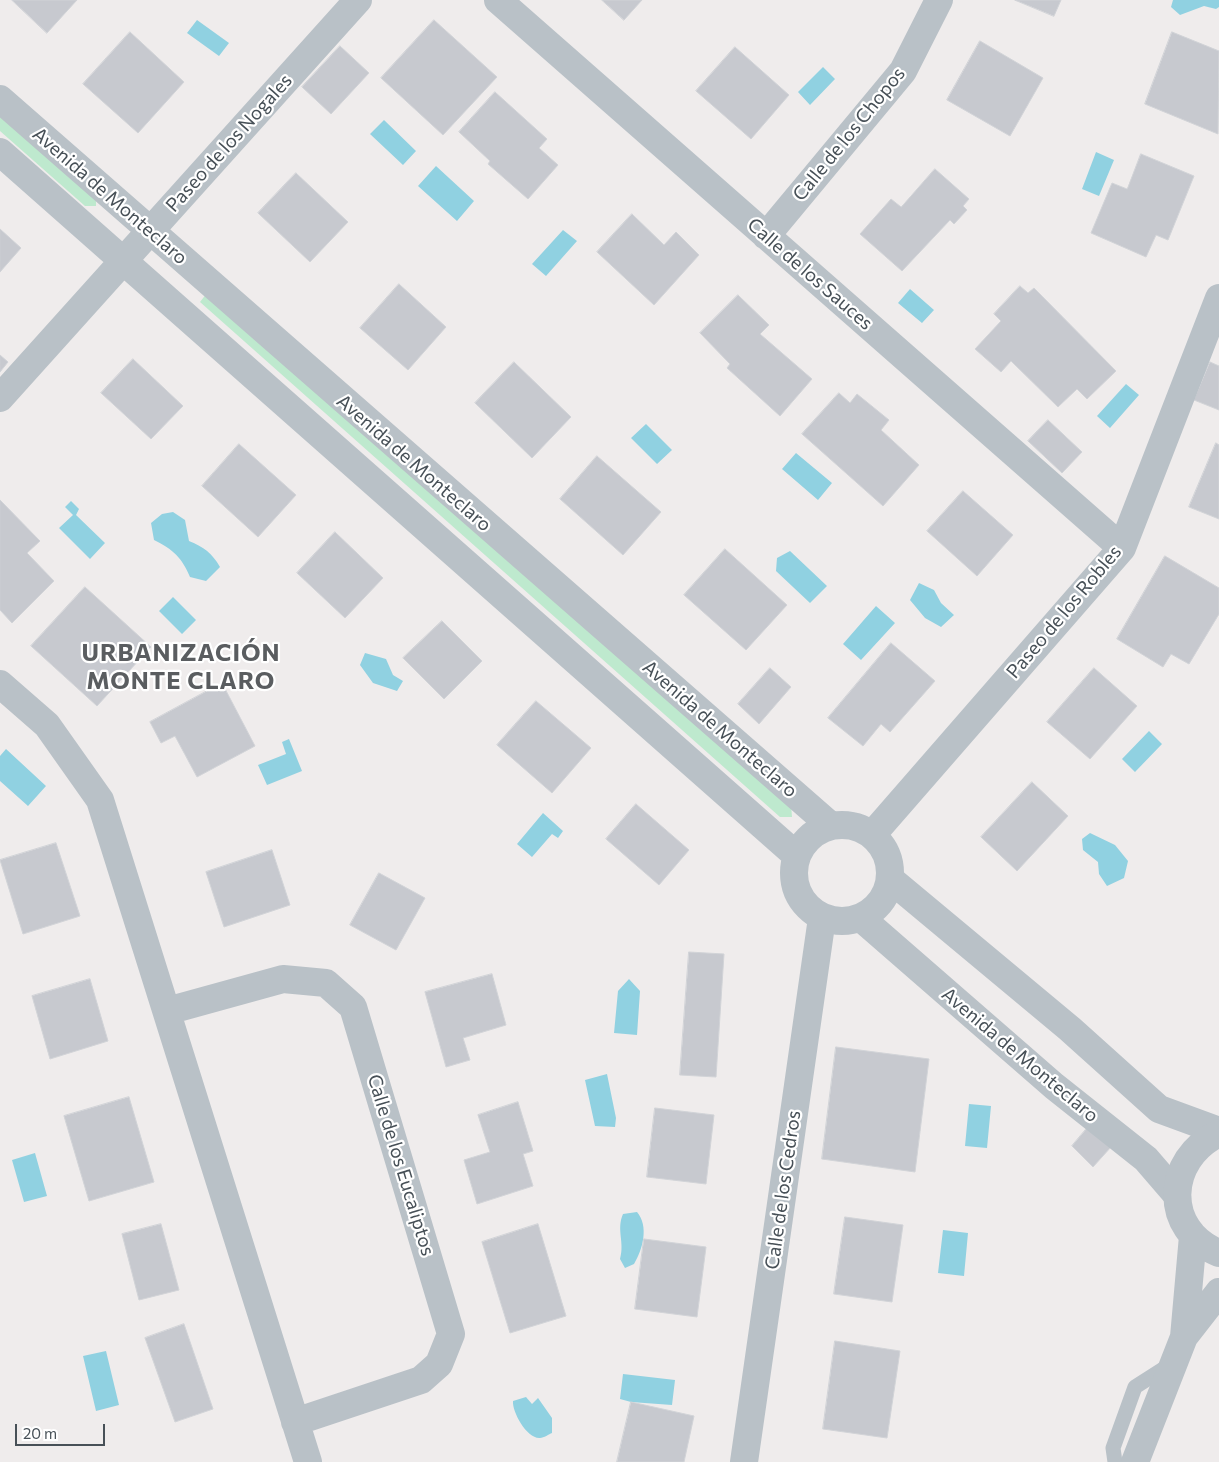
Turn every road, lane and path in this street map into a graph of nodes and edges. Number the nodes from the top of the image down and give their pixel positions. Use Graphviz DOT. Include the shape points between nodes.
graph roads {
  1 [pos="358,0"];
  2 [pos="498,0"];
  3 [pos="938,0"];
  4 [pos="0,99"];
  5 [pos="0,152"];
  6 [pos="149,232"];
  7 [pos="766,236"];
  8 [pos="123,261"];
  9 [pos="1219,298"];
  10 [pos="0,398"];
  11 [pos="1122,548"];
  12 [pos="0,684"];
  13 [pos="830,825"];
  14 [pos="872,835"];
  15 [pos="796,855"];
  16 [pos="890,879"];
  17 [pos="822,918"];
  18 [pos="861,918"];
  19 [pos="167,1011"];
  20 [pos="1219,1132"];
  21 [pos="1177,1195"];
  22 [pos="1193,1236"];
  23 [pos="1219,1253"];
  24 [pos="1219,1292"];
  25 [pos="1179,1350"];
  26 [pos="295,1422"];
  27 [pos="308,1462"];
  28 [pos="744,1462"];
  29 [pos="1115,1462"];
  30 [pos="1135,1462"];
  1 -- 6 [label="street, Paseo de los Nogales"];
  2 -- 7 [label="street, Calle de los Sauces"];
  3 -- 7 [label="street, Calle de los Chopos" via="903,71"];
  4 -- 6 [label="street, Avenida de Monteclaro"];
  5 -- 8 [label="street, Avenida de Monteclaro"];
  6 -- 8 [label="street, Paseo de los Nogales"];
  6 -- 13 [label="street, Avenida de Monteclaro"];
  7 -- 11 [label="street, Calle de los Sauces"];
  8 -- 10 [label="street, Paseo de los Nogales"];
  8 -- 15 [label="street, Avenida de Monteclaro"];
  9 -- 11 [label="street, Paseo de los Robles"];
  11 -- 14 [label="street, Paseo de los Robles"];
  12 -- 19 [label="street" via="47,725 100,800"];
  13 -- 14 [label="street" via="852,825"];
  13 -- 15 [label="street" via="804,842"];
  14 -- 16 [label="street" via="884,848 890,863"];
  15 -- 17 [label="street" via="793,879 803,902"];
  16 -- 18 [label="street" via="881,903"];
  16 -- 20 [label="street" via="1070,1029 1159,1109"];
  17 -- 18 [label="street" via="841,922"];
  17 -- 28 [label="street, Calle de los Cedros"];
  18 -- 21 [label="street, Avenida de Monteclaro" via="1054,1086 1146,1159"];
  19 -- 26 [label="street"];
  19 -- 26 [label="street, Calle de los Eucaliptos" via="283,979 326,983 353,1007 451,1334 439,1364 421,1380"];
  20 -- 21 [label="street" via="1206,1139 1184,1163"];
  21 -- 22 [label="street" via="1181,1216"];
  22 -- 23 [label="street"];
  22 -- 25 [label="street"];
  24 -- 25 [label="street"];
  25 -- 29 [label="lane" via="1135,1387 1113,1448"];
  25 -- 30 [label="street"];
  26 -- 27 [label="street"];
}
